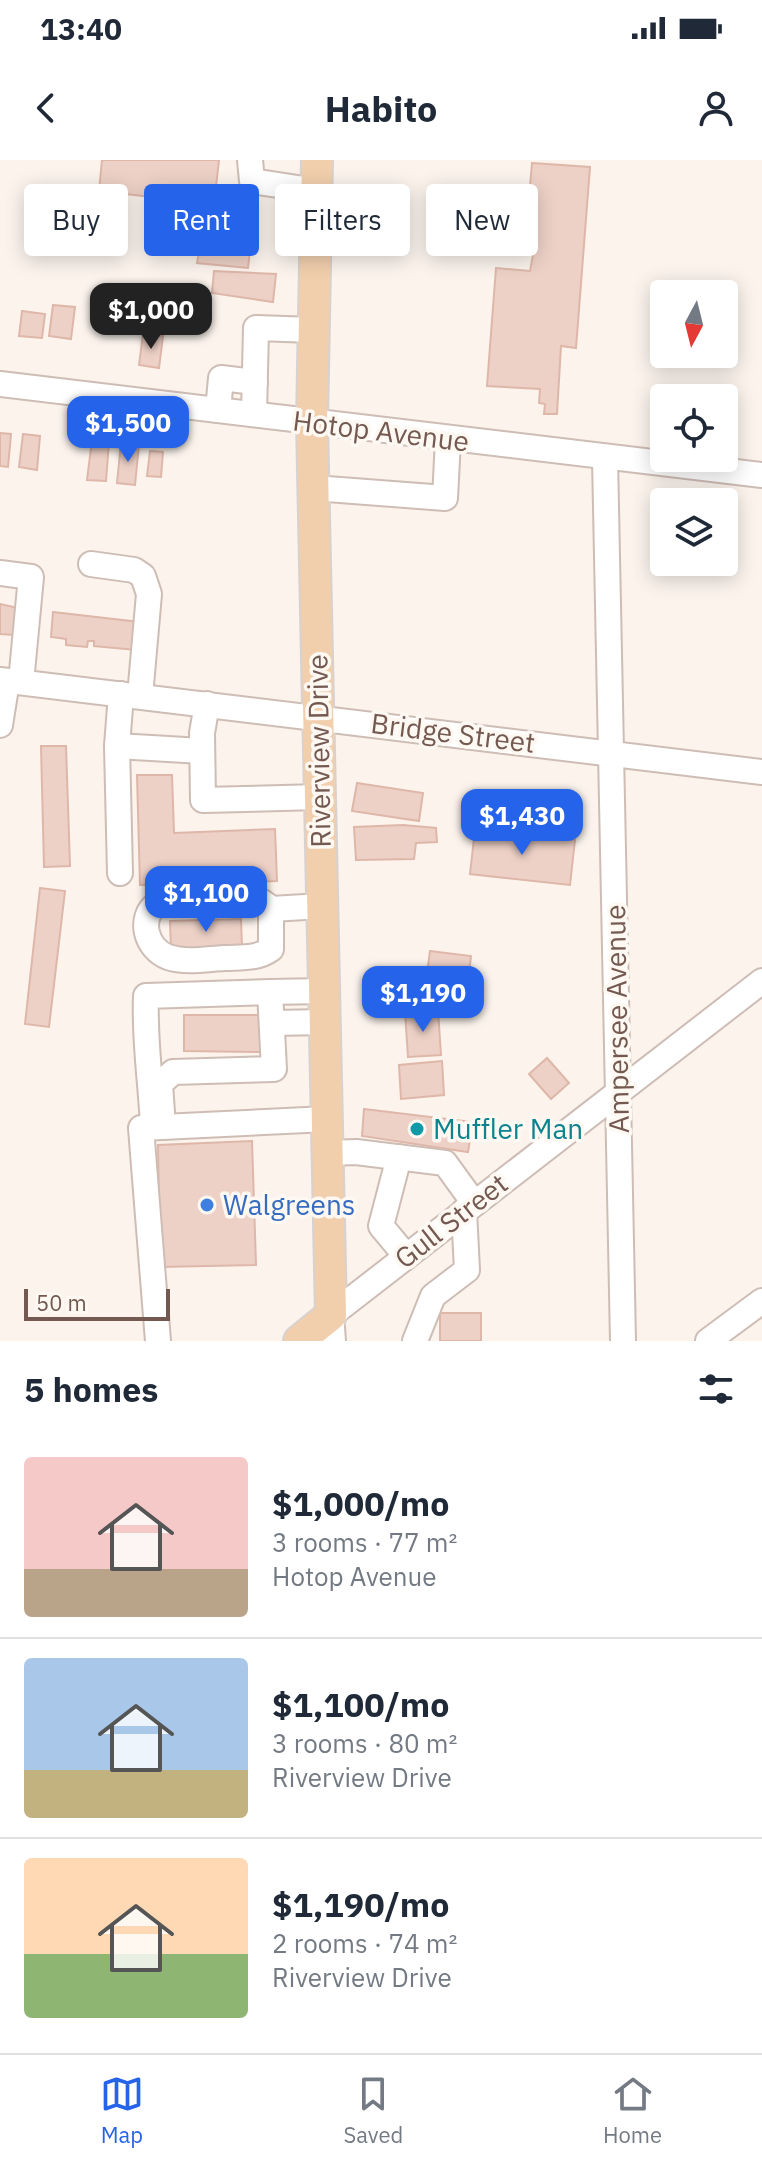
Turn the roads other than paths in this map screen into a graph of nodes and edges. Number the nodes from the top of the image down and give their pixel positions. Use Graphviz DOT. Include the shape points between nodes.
graph roads {
  1 [pos="250,160"];
  2 [pos="317,160"];
  3 [pos="317,184"];
  4 [pos="275,185"];
  5 [pos="316,256"];
  6 [pos="314,330"];
  7 [pos="255,382"];
  8 [pos="0,384"];
  9 [pos="218,410"];
  10 [pos="254,414"];
  11 [pos="312,422"];
  12 [pos="448,440"];
  13 [pos="605,458"];
  14 [pos="762,475"];
  15 [pos="314,488"];
  16 [pos="91,564"];
  17 [pos="0,573"];
  18 [pos="9,681"];
  19 [pos="130,695"];
  20 [pos="207,704"];
  21 [pos="318,716"];
  22 [pos="0,725"];
  23 [pos="117,746"];
  24 [pos="202,751"];
  25 [pos="611,752"];
  26 [pos="762,772"];
  27 [pos="320,797"];
  28 [pos="120,873"];
  29 [pos="322,906"];
  30 [pos="271,909"];
  31 [pos="762,981"];
  32 [pos="324,991"];
  33 [pos="270,992"];
  34 [pos="325,1022"];
  35 [pos="272,1023"];
  36 [pos="618,1090"];
  37 [pos="327,1119"];
  38 [pos="158,1127"];
  39 [pos="328,1153"];
  40 [pos="399,1157"];
  41 [pos="469,1207"];
  42 [pos="406,1256"];
  43 [pos="762,1301"];
  44 [pos="332,1328"];
  45 [pos="158,1341"];
  46 [pos="299,1341"];
  47 [pos="415,1341"];
  48 [pos="623,1341"];
  49 [pos="708,1341"];
  1 -- 4 [label="street" via="252,181"];
  2 -- 3 [label="main road, Riverview Drive"];
  5 -- 6 [label="main road, Riverview Drive"];
  6 -- 7 [label="street" via="256,328"];
  6 -- 11 [label="main road, Riverview Drive"];
  7 -- 9 [label="street" via="221,378"];
  7 -- 10 [label="street"];
  8 -- 9 [label="street, Hotop Avenue"];
  9 -- 10 [label="street, Hotop Avenue"];
  10 -- 11 [label="street, Hotop Avenue"];
  11 -- 12 [label="street, Hotop Avenue"];
  11 -- 15 [label="main road, Riverview Drive"];
  12 -- 13 [label="street, Hotop Avenue"];
  12 -- 15 [label="street" via="445,498"];
  13 -- 14 [label="street, Hotop Avenue"];
  13 -- 25 [label="street, Ampersee Avenue"];
  15 -- 21 [label="main road, Riverview Drive"];
  16 -- 19 [label="street" via="143,576 149,602"];
  17 -- 18 [label="street" via="31,577"];
  18 -- 19 [label="street, Bridge Street"];
  18 -- 22 [label="street"];
  19 -- 20 [label="street, Bridge Street"];
  19 -- 23 [label="street"];
  20 -- 21 [label="street, Bridge Street"];
  20 -- 24 [label="street"];
  21 -- 25 [label="street, Bridge Street"];
  21 -- 27 [label="main road, Riverview Drive"];
  23 -- 24 [label="street"];
  23 -- 28 [label="street"];
  24 -- 27 [label="street" via="203,800"];
  25 -- 26 [label="street, Bridge Street"];
  25 -- 36 [label="street, Ampersee Avenue"];
  27 -- 29 [label="main road, Riverview Drive"];
  29 -- 30 [label="street"];
  29 -- 32 [label="main road, Riverview Drive"];
  30 -- 30 [label="street" via="271,949 260,957 181,960 152,946 146,931 157,903 172,897 249,896"];
  31 -- 36 [label="street, Gull Street"];
  32 -- 33 [label="street"];
  32 -- 34 [label="main road, Riverview Drive"];
  33 -- 35 [label="street"];
  33 -- 38 [label="street" via="146,996 144,1048 150,1058"];
  34 -- 35 [label="street"];
  34 -- 37 [label="main road, Riverview Drive"];
  35 -- 38 [label="street" via="274,1069 173,1072 160,1084"];
  36 -- 41 [label="street, Gull Street"];
  36 -- 48 [label="street, Ampersee Avenue"];
  37 -- 38 [label="street"];
  37 -- 39 [label="main road, Riverview Drive"];
  38 -- 45 [label="street" via="141,1128"];
  39 -- 40 [label="street"];
  39 -- 44 [label="main road, Riverview Drive"];
  40 -- 41 [label="street" via="445,1163"];
  40 -- 42 [label="street" via="381,1226"];
  41 -- 42 [label="street, Gull Street"];
  41 -- 47 [label="street" via="467,1270 433,1296"];
  42 -- 44 [label="street, Gull Street"];
  43 -- 49 [label="street"];
  44 -- 46 [label="main road"];
}
